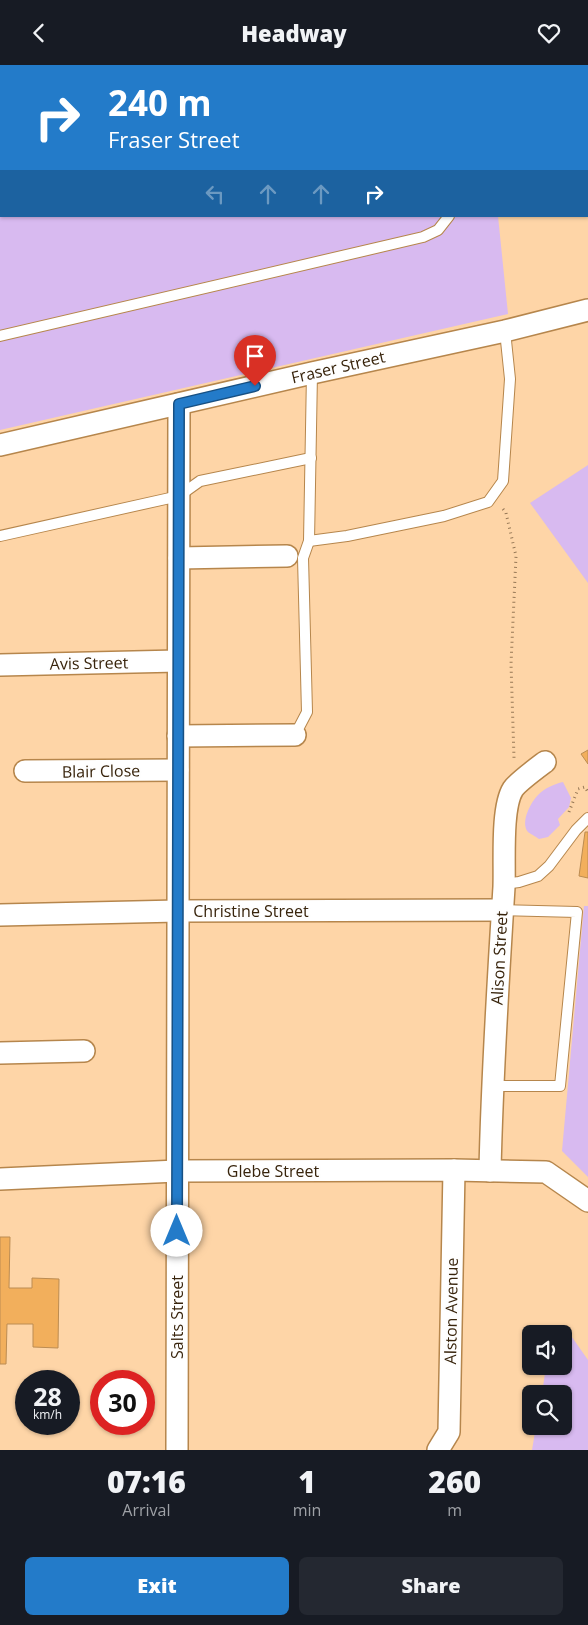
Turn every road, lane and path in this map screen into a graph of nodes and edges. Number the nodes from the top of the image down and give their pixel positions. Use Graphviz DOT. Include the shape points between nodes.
graph roads {
  1 [pos="448,217"];
  2 [pos="588,310"];
  3 [pos="505,331"];
  4 [pos="0,336"];
  5 [pos="312,373"];
  6 [pos="179,404"];
  7 [pos="0,445"];
  8 [pos="311,458"];
  9 [pos="493,494"];
  10 [pos="179,496"];
  11 [pos="0,536"];
  12 [pos="309,541"];
  13 [pos="287,557"];
  14 [pos="178,558"];
  15 [pos="178,661"];
  16 [pos="0,665"];
  17 [pos="295,735"];
  18 [pos="178,736"];
  19 [pos="545,762"];
  20 [pos="178,770"];
  21 [pos="25,771"];
  22 [pos="513,789"];
  23 [pos="588,792"];
  24 [pos="565,816"];
  25 [pos="588,818"];
  26 [pos="504,884"];
  27 [pos="178,911"];
  28 [pos="502,911"];
  29 [pos="0,915"];
  30 [pos="84,1051"];
  31 [pos="0,1053"];
  32 [pos="492,1086"];
  33 [pos="454,1170"];
  34 [pos="177,1171"];
  35 [pos="490,1171"];
  36 [pos="0,1179"];
  37 [pos="588,1201"];
  38 [pos="177,1450"];
  39 [pos="438,1450"];
  1 -- 4 [label="lane" via="438,230 424,237"];
  2 -- 3 [label="street, Fraser Street"];
  3 -- 5 [label="street, Fraser Street"];
  3 -- 9 [label="lane" via="510,379 503,481"];
  5 -- 6 [label="street, Fraser Street"];
  5 -- 8 [label="lane"];
  6 -- 7 [label="street, Fraser Street"];
  6 -- 10 [label="street, Salts Street"];
  8 -- 10 [label="lane" via="200,481"];
  8 -- 12 [label="lane"];
  9 -- 12 [label="lane" via="488,502 444,516"];
  9 -- 22 [label="path" via="506,513 516,556 511,664"];
  10 -- 11 [label="lane"];
  10 -- 14 [label="street, Salts Street"];
  12 -- 17 [label="lane" via="303,557 307,712"];
  13 -- 14 [label="street"];
  14 -- 15 [label="street, Salts Street"];
  15 -- 16 [label="street, Avis Street"];
  15 -- 18 [label="street, Salts Street"];
  17 -- 18 [label="street"];
  18 -- 20 [label="street, Salts Street"];
  19 -- 22 [label="street"];
  20 -- 21 [label="street, Blair Close"];
  20 -- 27 [label="street, Salts Street"];
  22 -- 26 [label="street, Alison Street" via="504,830"];
  23 -- 24 [label="path" via="585,787 578,789"];
  25 -- 26 [label="lane" via="538,876"];
  26 -- 28 [label="street, Alison Street"];
  27 -- 28 [label="street, Christine Street"];
  27 -- 29 [label="street, Christine Street"];
  27 -- 34 [label="street, Salts Street"];
  28 -- 32 [label="street, Alison Street"];
  28 -- 32 [label="lane" via="577,912 560,1086"];
  30 -- 31 [label="street"];
  32 -- 35 [label="street, Alison Street"];
  33 -- 34 [label="street, Glebe Street"];
  33 -- 35 [label="street, Glebe Street"];
  33 -- 39 [label="street, Alston Avenue" via="449,1432"];
  34 -- 36 [label="street, Glebe Street"];
  34 -- 38 [label="street, Salts Street"];
  35 -- 37 [label="street, Glebe Street" via="546,1172"];
}
